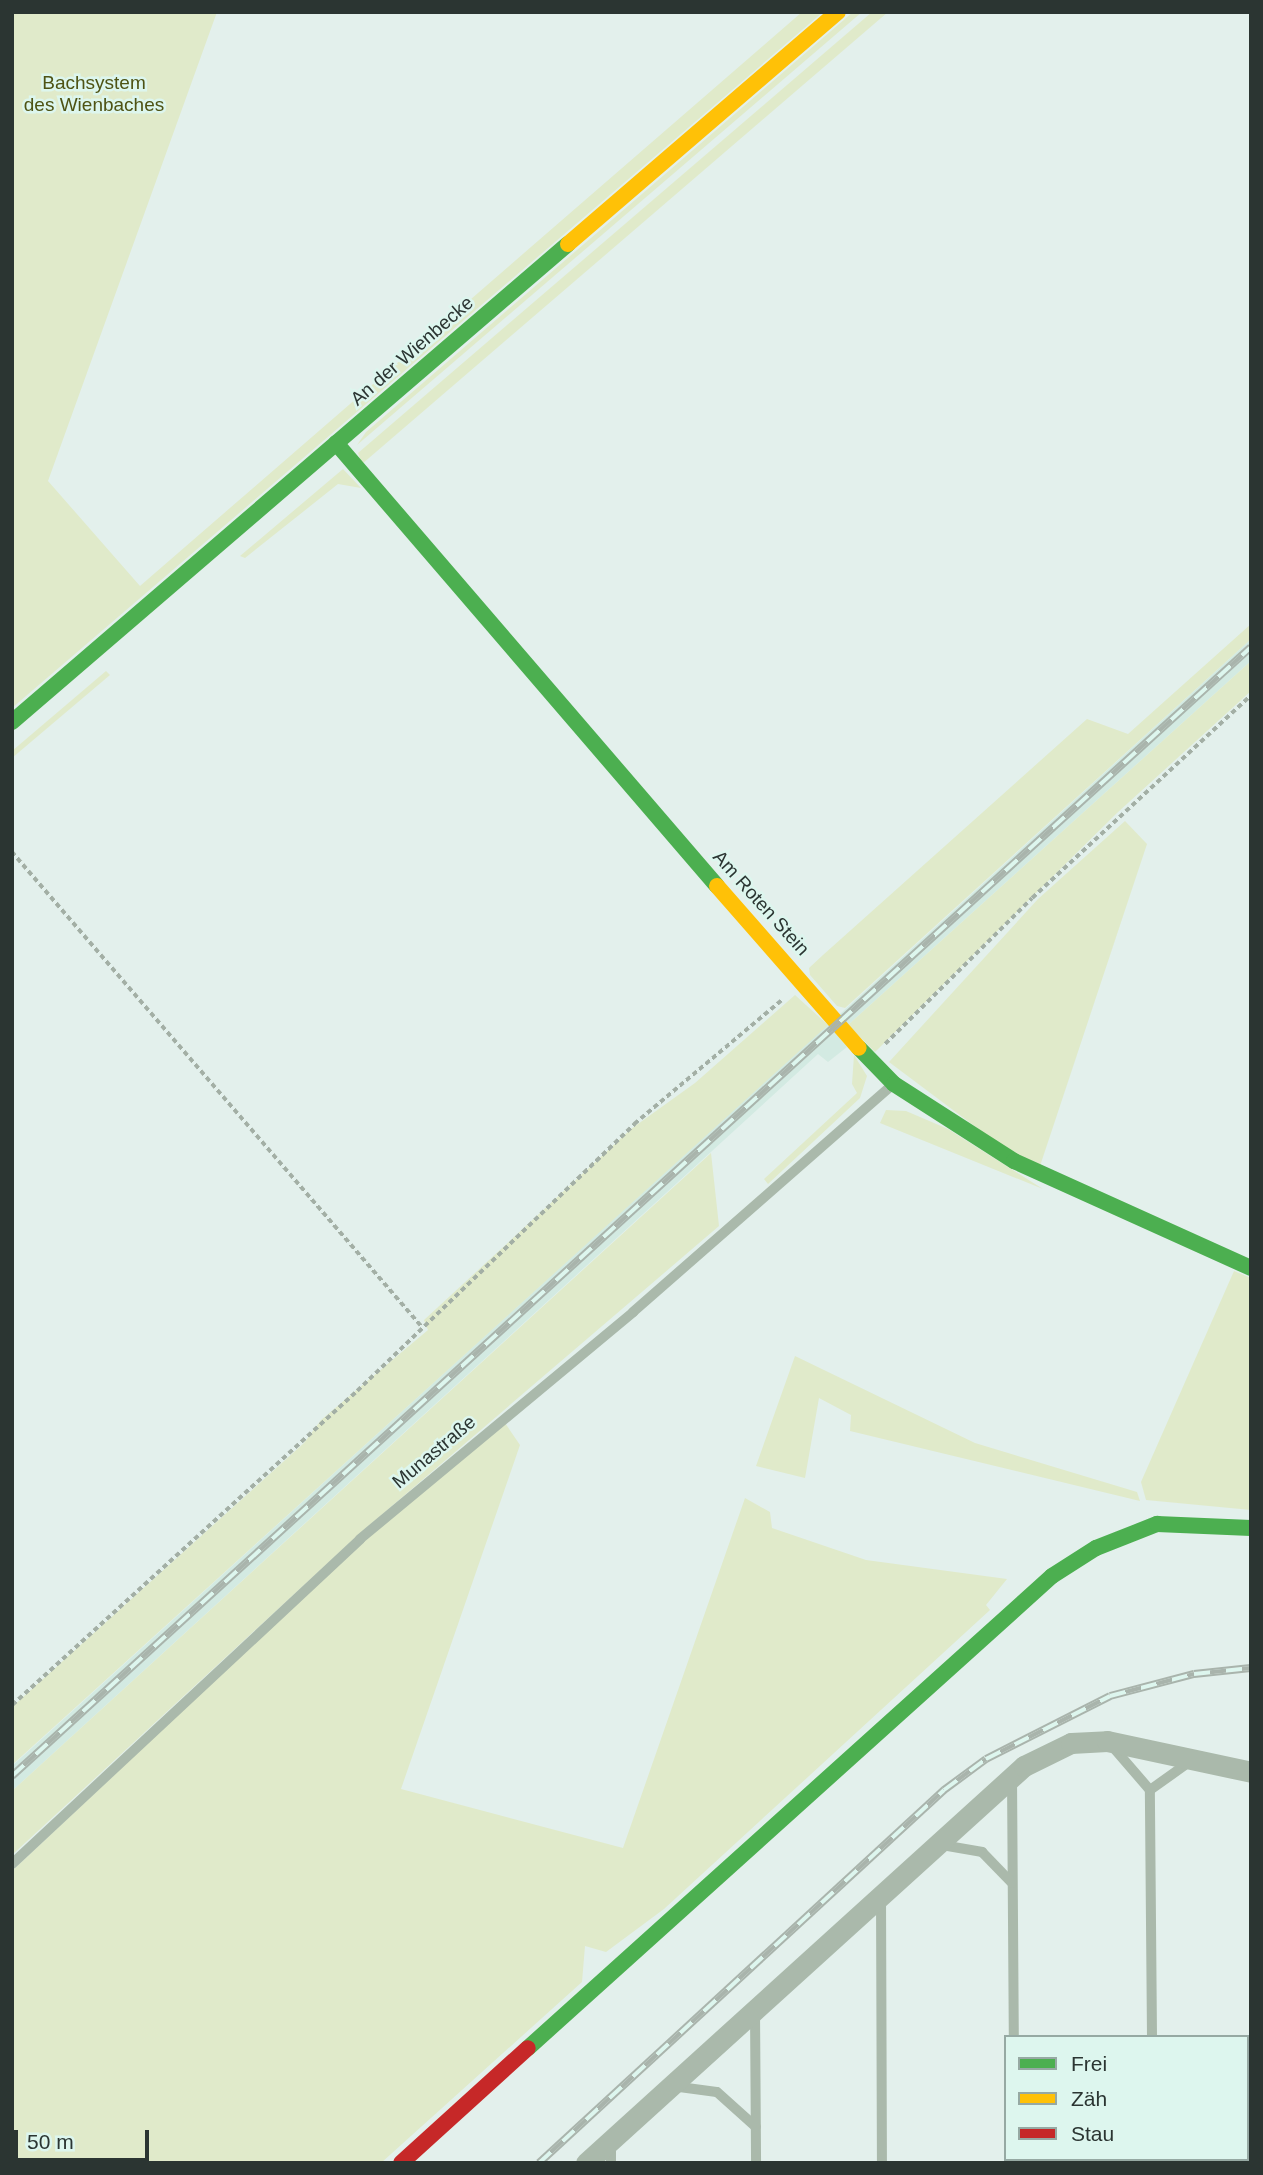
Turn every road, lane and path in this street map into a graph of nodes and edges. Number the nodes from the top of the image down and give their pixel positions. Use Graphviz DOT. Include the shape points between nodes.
graph roads {
  1 [pos="838,12"];
  2 [pos="336,443"];
  3 [pos="1251,695"];
  4 [pos="12,722"];
  5 [pos="12,852"];
  6 [pos="803,982"];
  7 [pos="870,1062"];
  8 [pos="894,1084"];
  9 [pos="1251,1268"];
  10 [pos="422,1327"];
  11 [pos="1251,1528"];
  12 [pos="12,1705"];
  13 [pos="1107,1741"];
  14 [pos="1194,1759"];
  15 [pos="1251,1772"];
  16 [pos="1012,1774"];
  17 [pos="1150,1790"];
  18 [pos="932,1845"];
  19 [pos="12,1864"];
  20 [pos="1013,1884"];
  21 [pos="880,1893"];
  22 [pos="755,2007"];
  23 [pos="1014,2035"];
  24 [pos="1152,2035"];
  25 [pos="669,2086"];
  26 [pos="756,2127"];
  27 [pos="611,2140"];
  28 [pos="401,2163"];
  29 [pos="586,2163"];
  30 [pos="611,2163"];
  31 [pos="756,2163"];
  32 [pos="882,2163"];
  1 -- 2 [label="street, An der Wienbecke"];
  2 -- 4 [label="street, An der Wienbecke"];
  2 -- 6 [label="street, Am Roten Stein"];
  3 -- 7 [label="path" via="1032,898"];
  5 -- 10 [label="path"];
  6 -- 7 [label="street, Am Roten Stein"];
  6 -- 10 [label="path" via="634,1125"];
  7 -- 8 [label="street, Am Roten Stein"];
  8 -- 9 [label="street, Am Roten Stein" via="1014,1161"];
  8 -- 19 [label="lane, Munastraße" via="633,1312 360,1539"];
  10 -- 12 [label="path"];
  11 -- 28 [label="street" via="1157,1524 1096,1548 1052,1576"];
  13 -- 14 [label="street"];
  13 -- 16 [label="street" via="1071,1743"];
  13 -- 17 [label="lane" via="1132,1763"];
  14 -- 15 [label="street"];
  14 -- 17 [label="lane"];
  16 -- 18 [label="street"];
  16 -- 20 [label="lane"];
  17 -- 24 [label="lane"];
  18 -- 20 [label="lane" via="961,1844 982,1852"];
  18 -- 21 [label="street"];
  20 -- 23 [label="lane"];
  21 -- 22 [label="street"];
  21 -- 32 [label="lane"];
  22 -- 25 [label="street"];
  22 -- 26 [label="lane"];
  25 -- 26 [label="lane" via="717,2092"];
  25 -- 27 [label="street"];
  26 -- 31 [label="lane"];
  27 -- 29 [label="street"];
  27 -- 30 [label="lane"];
}
